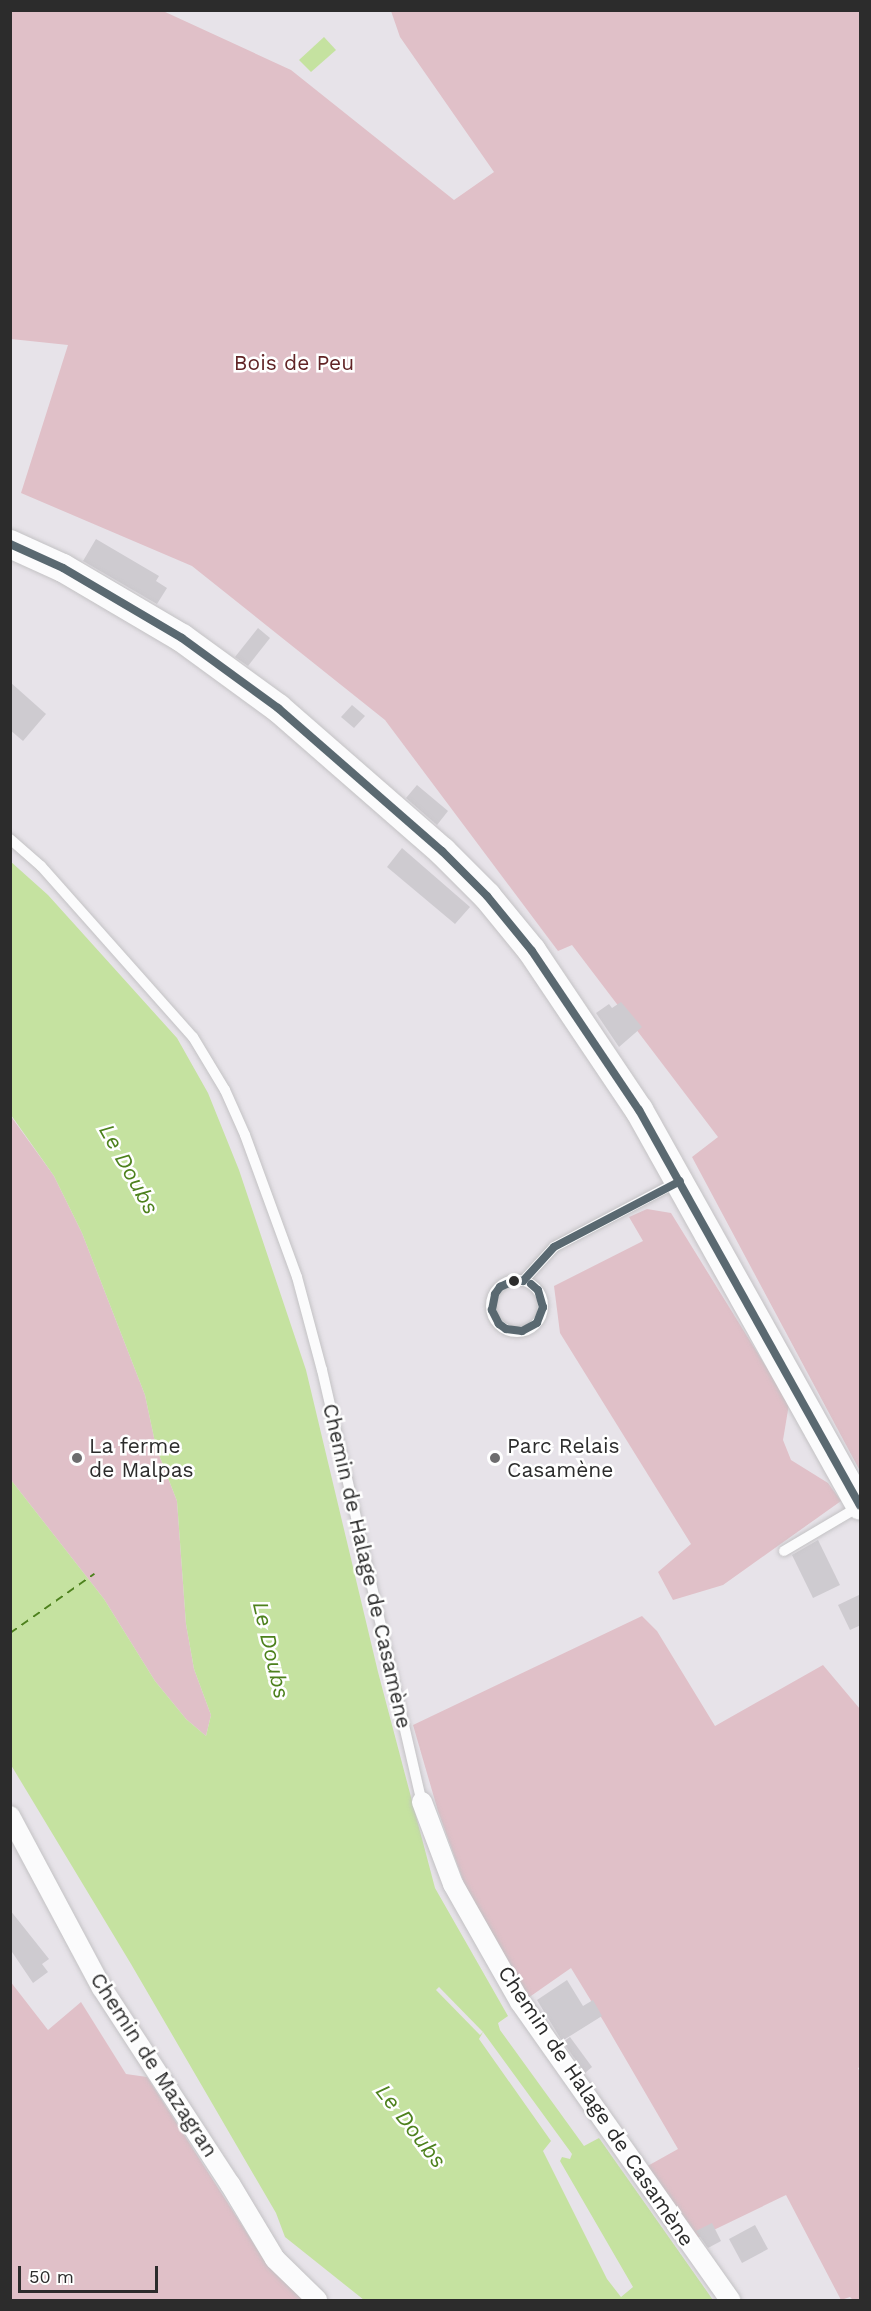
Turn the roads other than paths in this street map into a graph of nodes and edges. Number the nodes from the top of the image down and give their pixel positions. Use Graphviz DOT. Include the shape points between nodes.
graph roads {
  1 [pos="10,544"];
  2 [pos="10,838"];
  3 [pos="680,1181"];
  4 [pos="527,1282"];
  5 [pos="861,1505"];
  6 [pos="784,1551"];
  7 [pos="422,1802"];
  8 [pos="10,1816"];
  9 [pos="317,2301"];
  10 [pos="730,2301"];
  1 -- 3 [label="main road" via="63,568 182,638 278,708 442,851 487,896 532,951 623,1085"];
  2 -- 7 [label="lane, Chemin de Halage de Casamène" via="41,866 193,1037 225,1090 245,1135 297,1277 322,1370"];
  3 -- 4 [label="lane" via="554,1247"];
  3 -- 5 [label="main road" via="830,1464"];
  4 -- 4 [label="lane" via="507,1282 495,1294 492,1310 506,1329 530,1328 542,1315 542,1298"];
  5 -- 6 [label="lane"];
  7 -- 10 [label="street, Chemin de Halage de Casamène" via="453,1884 520,2002"];
  8 -- 9 [label="street, Chemin de Mazagran" via="102,1988 276,2259"];
}
